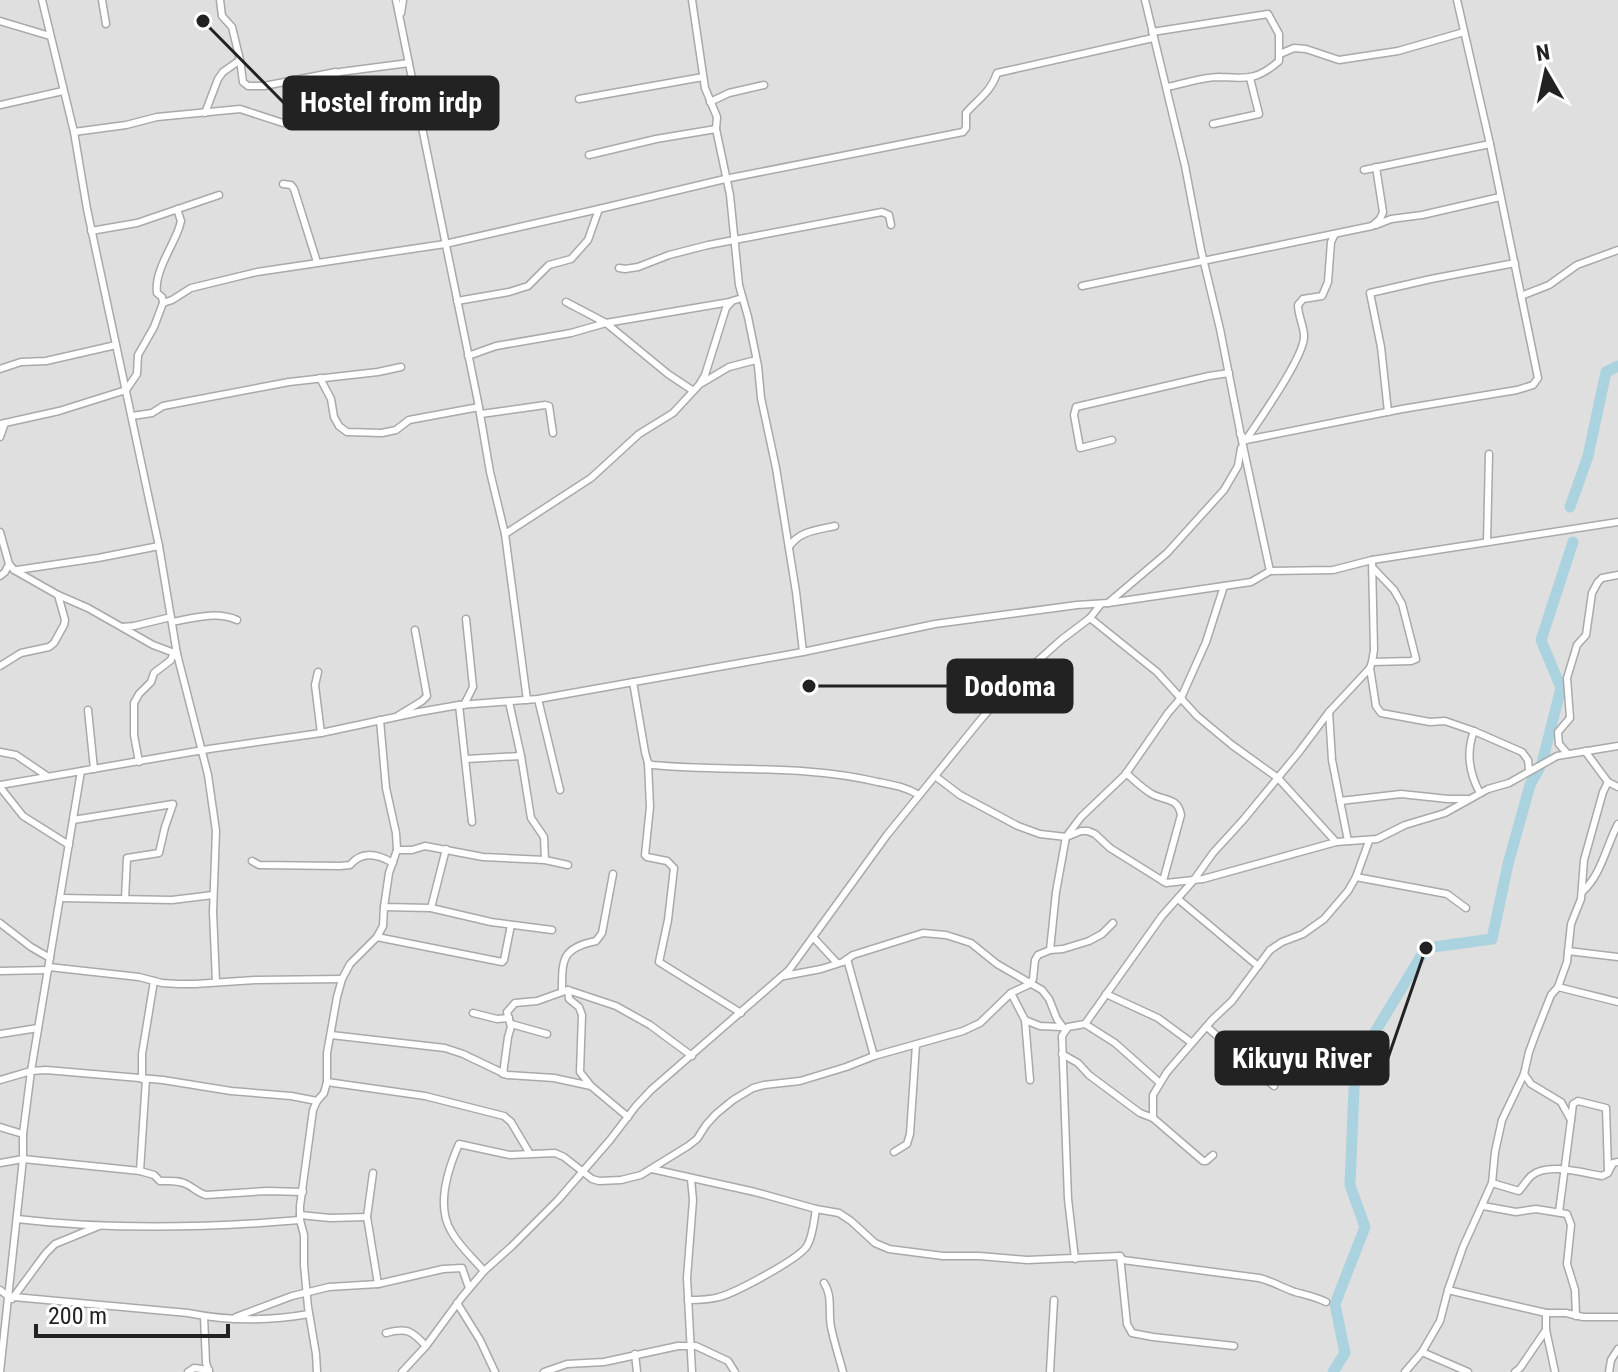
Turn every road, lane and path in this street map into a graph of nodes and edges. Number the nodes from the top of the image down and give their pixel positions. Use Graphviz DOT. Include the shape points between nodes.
graph roads {
  1 [pos="42,0"];
  2 [pos="102,0"];
  3 [pos="220,0"];
  4 [pos="396,0"];
  5 [pos="403,0"];
  6 [pos="692,0"];
  7 [pos="1145,0"];
  8 [pos="1457,0"];
  9 [pos="400,20"];
  10 [pos="0,21"];
  11 [pos="106,24"];
  12 [pos="1464,32"];
  13 [pos="1152,35"];
  14 [pos="50,36"];
  15 [pos="1280,54"];
  16 [pos="240,60"];
  17 [pos="409,63"];
  18 [pos="340,72"];
  19 [pos="703,77"];
  20 [pos="1250,78"];
  21 [pos="764,85"];
  22 [pos="1167,87"];
  23 [pos="63,91"];
  24 [pos="579,99"];
  25 [pos="710,102"];
  26 [pos="0,105"];
  27 [pos="205,113"];
  28 [pos="1213,124"];
  29 [pos="716,129"];
  30 [pos="74,132"];
  31 [pos="1490,144"];
  32 [pos="589,155"];
  33 [pos="1376,167"];
  34 [pos="1364,170"];
  35 [pos="725,179"];
  36 [pos="283,184"];
  37 [pos="219,195"];
  38 [pos="1500,197"];
  39 [pos="177,209"];
  40 [pos="599,209"];
  41 [pos="891,225"];
  42 [pos="1372,226"];
  43 [pos="91,231"];
  44 [pos="1335,234"];
  45 [pos="735,241"];
  46 [pos="445,244"];
  47 [pos="1618,250"];
  48 [pos="1204,261"];
  49 [pos="317,262"];
  50 [pos="1515,263"];
  51 [pos="619,268"];
  52 [pos="1082,286"];
  53 [pos="1521,296"];
  54 [pos="742,298"];
  55 [pos="457,301"];
  56 [pos="732,301"];
  57 [pos="566,302"];
  58 [pos="163,303"];
  59 [pos="606,323"];
  60 [pos="116,345"];
  61 [pos="468,356"];
  62 [pos="756,360"];
  63 [pos="401,367"];
  64 [pos="0,369"];
  65 [pos="1229,373"];
  66 [pos="320,378"];
  67 [pos="699,385"];
  68 [pos="126,390"];
  69 [pos="692,390"];
  70 [pos="480,411"];
  71 [pos="1388,412"];
  72 [pos="132,416"];
  73 [pos="3,424"];
  74 [pos="553,433"];
  75 [pos="0,437"];
  76 [pos="1243,438"];
  77 [pos="1112,440"];
  78 [pos="1489,454"];
  79 [pos="1618,522"];
  80 [pos="835,526"];
  81 [pos="0,532"];
  82 [pos="505,534"];
  83 [pos="1487,542"];
  84 [pos="159,546"];
  85 [pos="789,547"];
  86 [pos="1372,564"];
  87 [pos="12,567"];
  88 [pos="1270,571"];
  89 [pos="1618,575"];
  90 [pos="0,576"];
  91 [pos="1224,586"];
  92 [pos="58,595"];
  93 [pos="1104,604"];
  94 [pos="1090,618"];
  95 [pos="171,619"];
  96 [pos="466,619"];
  97 [pos="237,620"];
  98 [pos="122,627"];
  99 [pos="415,630"];
  100 [pos="803,652"];
  101 [pos="176,653"];
  102 [pos="1371,665"];
  103 [pos="0,666"];
  104 [pos="318,672"];
  105 [pos="633,682"];
  106 [pos="1181,698"];
  107 [pos="538,699"];
  108 [pos="527,700"];
  109 [pos="509,702"];
  110 [pos="462,705"];
  111 [pos="88,710"];
  112 [pos="1329,712"];
  113 [pos="392,718"];
  114 [pos="380,720"];
  115 [pos="1474,731"];
  116 [pos="321,733"];
  117 [pos="1618,746"];
  118 [pos="203,750"];
  119 [pos="1585,751"];
  120 [pos="0,752"];
  121 [pos="1567,753"];
  122 [pos="521,756"];
  123 [pos="466,759"];
  124 [pos="139,762"];
  125 [pos="648,763"];
  126 [pos="94,769"];
  127 [pos="1529,770"];
  128 [pos="81,771"];
  129 [pos="1126,773"];
  130 [pos="47,776"];
  131 [pos="935,776"];
  132 [pos="1278,778"];
  133 [pos="1608,782"];
  134 [pos="0,786"];
  135 [pos="1618,787"];
  136 [pos="560,790"];
  137 [pos="1480,793"];
  138 [pos="919,795"];
  139 [pos="1470,798"];
  140 [pos="1340,801"];
  141 [pos="73,820"];
  142 [pos="472,822"];
  143 [pos="1618,824"];
  144 [pos="1066,837"];
  145 [pos="1348,841"];
  146 [pos="1369,841"];
  147 [pos="1336,842"];
  148 [pos="69,845"];
  149 [pos="446,849"];
  150 [pos="397,850"];
  151 [pos="545,860"];
  152 [pos="252,861"];
  153 [pos="393,863"];
  154 [pos="568,865"];
  155 [pos="613,874"];
  156 [pos="1356,877"];
  157 [pos="1193,881"];
  158 [pos="1164,882"];
  159 [pos="1582,892"];
  160 [pos="213,895"];
  161 [pos="1179,897"];
  162 [pos="60,898"];
  163 [pos="125,899"];
  164 [pos="384,907"];
  165 [pos="431,908"];
  166 [pos="1466,908"];
  167 [pos="0,923"];
  168 [pos="1113,923"];
  169 [pos="511,925"];
  170 [pos="552,930"];
  171 [pos="377,937"];
  172 [pos="813,937"];
  173 [pos="1050,950"];
  174 [pos="1568,951"];
  175 [pos="1618,957"];
  176 [pos="50,958"];
  177 [pos="847,959"];
  178 [pos="837,963"];
  179 [pos="1258,966"];
  180 [pos="48,969"];
  181 [pos="0,971"];
  182 [pos="780,977"];
  183 [pos="342,979"];
  184 [pos="154,981"];
  185 [pos="216,982"];
  186 [pos="1030,984"];
  187 [pos="1558,987"];
  188 [pos="565,990"];
  189 [pos="1011,993"];
  190 [pos="1106,994"];
  191 [pos="1618,1002"];
  192 [pos="473,1013"];
  193 [pos="741,1013"];
  194 [pos="1025,1020"];
  195 [pos="510,1021"];
  196 [pos="1085,1024"];
  197 [pos="1207,1027"];
  198 [pos="38,1028"];
  199 [pos="1063,1029"];
  200 [pos="0,1034"];
  201 [pos="547,1034"];
  202 [pos="331,1035"];
  203 [pos="1192,1043"];
  204 [pos="916,1045"];
  205 [pos="1062,1054"];
  206 [pos="692,1056"];
  207 [pos="874,1056"];
  208 [pos="31,1071"];
  209 [pos="503,1074"];
  210 [pos="1524,1074"];
  211 [pos="144,1079"];
  212 [pos="0,1080"];
  213 [pos="1030,1080"];
  214 [pos="327,1082"];
  215 [pos="1160,1083"];
  216 [pos="591,1086"];
  217 [pos="1274,1086"];
  218 [pos="317,1101"];
  219 [pos="628,1117"];
  220 [pos="1153,1118"];
  221 [pos="1571,1120"];
  222 [pos="0,1127"];
  223 [pos="23,1134"];
  224 [pos="894,1152"];
  225 [pos="530,1154"];
  226 [pos="1213,1155"];
  227 [pos="23,1159"];
  228 [pos="1618,1162"];
  229 [pos="0,1163"];
  230 [pos="652,1169"];
  231 [pos="1564,1169"];
  232 [pos="140,1171"];
  233 [pos="581,1171"];
  234 [pos="373,1173"];
  235 [pos="1608,1173"];
  236 [pos="691,1179"];
  237 [pos="1492,1183"];
  238 [pos="303,1192"];
  239 [pos="1483,1206"];
  240 [pos="816,1209"];
  241 [pos="1559,1212"];
  242 [pos="367,1217"];
  243 [pos="300,1218"];
  244 [pos="17,1219"];
  245 [pos="102,1225"];
  246 [pos="1120,1256"];
  247 [pos="1075,1259"];
  248 [pos="484,1271"];
  249 [pos="824,1283"];
  250 [pos="378,1284"];
  251 [pos="469,1288"];
  252 [pos="0,1290"];
  253 [pos="1448,1290"];
  254 [pos="306,1293"];
  255 [pos="11,1297"];
  256 [pos="688,1300"];
  257 [pos="1054,1300"];
  258 [pos="1326,1302"];
  259 [pos="457,1303"];
  260 [pos="1546,1313"];
  261 [pos="309,1314"];
  262 [pos="204,1316"];
  263 [pos="1576,1316"];
  264 [pos="1618,1317"];
  265 [pos="233,1318"];
  266 [pos="1546,1330"];
  267 [pos="386,1333"];
  268 [pos="690,1345"];
  269 [pos="426,1346"];
  270 [pos="1234,1346"];
  271 [pos="1618,1349"];
  272 [pos="1422,1352"];
  273 [pos="635,1354"];
  274 [pos="553,1370"];
  275 [pos="209,1371"];
  276 [pos="0,1372"];
  277 [pos="188,1372"];
  278 [pos="317,1372"];
  279 [pos="402,1372"];
  280 [pos="495,1372"];
  281 [pos="544,1372"];
  282 [pos="637,1372"];
  283 [pos="692,1372"];
  284 [pos="735,1372"];
  285 [pos="843,1372"];
  286 [pos="1050,1372"];
  287 [pos="1405,1372"];
  288 [pos="1468,1372"];
  289 [pos="1515,1372"];
  290 [pos="1555,1372"];
  291 [pos="1609,1372"];
  1 -- 14 [label="street"];
  2 -- 11 [label="street"];
  3 -- 16 [label="street"];
  4 -- 9 [label="street"];
  5 -- 9 [label="street"];
  6 -- 19 [label="street"];
  7 -- 13 [label="street"];
  8 -- 12 [label="street"];
  9 -- 17 [label="street"];
  10 -- 14 [label="street"];
  12 -- 15 [label="street" via="1398,51 1339,60 1306,49"];
  12 -- 31 [label="street"];
  13 -- 15 [label="street" via="1268,14 1279,34"];
  13 -- 22 [label="street"];
  13 -- 35 [label="street" via="997,73 984,97 966,113 963,132"];
  14 -- 23 [label="street"];
  15 -- 20 [label="street" via="1266,73"];
  16 -- 18 [label="street" via="243,82 255,87"];
  16 -- 27 [label="street" via="218,79"];
  17 -- 18 [label="street"];
  17 -- 46 [label="street"];
  18 -- 27 [label="street" via="330,78 310,115 291,122 240,109"];
  19 -- 24 [label="street"];
  19 -- 25 [label="street"];
  20 -- 22 [label="street" via="1217,77"];
  20 -- 28 [label="street" via="1259,114"];
  21 -- 25 [label="street"];
  22 -- 48 [label="street"];
  23 -- 26 [label="street"];
  23 -- 30 [label="street"];
  25 -- 29 [label="street"];
  27 -- 30 [label="street"];
  29 -- 32 [label="street"];
  29 -- 35 [label="street"];
  30 -- 43 [label="street"];
  31 -- 33 [label="street"];
  31 -- 38 [label="street"];
  33 -- 34 [label="street"];
  33 -- 42 [label="street" via="1383,212"];
  35 -- 40 [label="street"];
  35 -- 45 [label="street"];
  36 -- 49 [label="street" via="294,189"];
  37 -- 39 [label="street"];
  38 -- 42 [label="street"];
  38 -- 50 [label="street"];
  39 -- 43 [label="street"];
  39 -- 58 [label="street" via="181,221 156,286"];
  40 -- 46 [label="street"];
  40 -- 55 [label="street" via="588,240 571,259 549,265 528,286"];
  41 -- 45 [label="street" via="889,215 882,212"];
  42 -- 44 [label="street"];
  43 -- 60 [label="street"];
  44 -- 48 [label="street"];
  44 -- 76 [label="street" via="1322,296 1298,305 1305,338 1297,359"];
  45 -- 51 [label="street"];
  45 -- 54 [label="street"];
  46 -- 49 [label="street"];
  46 -- 55 [label="street"];
  47 -- 53 [label="street" via="1577,265"];
  48 -- 52 [label="street"];
  48 -- 65 [label="street"];
  49 -- 58 [label="street" via="191,288"];
  50 -- 53 [label="street"];
  50 -- 71 [label="street" via="1370,293"];
  53 -- 71 [label="street" via="1538,375 1533,385"];
  54 -- 56 [label="street"];
  54 -- 62 [label="street"];
  55 -- 61 [label="street"];
  56 -- 59 [label="street"];
  56 -- 67 [label="street"];
  57 -- 59 [label="street"];
  58 -- 68 [label="street"];
  59 -- 61 [label="street"];
  59 -- 69 [label="street"];
  60 -- 64 [label="street"];
  60 -- 68 [label="street"];
  61 -- 70 [label="street"];
  62 -- 67 [label="street" via="729,367"];
  62 -- 85 [label="street"];
  63 -- 66 [label="street"];
  65 -- 76 [label="street"];
  65 -- 77 [label="street" via="1076,407 1080,448"];
  66 -- 70 [label="street" via="334,417 347,432 382,433 409,420"];
  66 -- 72 [label="street"];
  67 -- 69 [label="street"];
  68 -- 72 [label="street"];
  68 -- 73 [label="street"];
  69 -- 82 [label="street" via="673,413 639,434 591,478"];
  70 -- 74 [label="street" via="549,406"];
  70 -- 82 [label="street"];
  71 -- 76 [label="street"];
  72 -- 84 [label="street"];
  73 -- 75 [label="street"];
  76 -- 88 [label="street"];
  76 -- 93 [label="street" via="1238,466 1224,490 1167,553"];
  78 -- 83 [label="street"];
  79 -- 83 [label="street"];
  80 -- 85 [label="street" via="803,533"];
  81 -- 87 [label="street"];
  82 -- 108 [label="street"];
  83 -- 86 [label="street"];
  84 -- 87 [label="street"];
  84 -- 95 [label="street"];
  85 -- 100 [label="street"];
  86 -- 88 [label="street"];
  86 -- 102 [label="street"];
  86 -- 102 [label="street" via="1402,604 1417,656"];
  87 -- 90 [label="street"];
  87 -- 92 [label="street"];
  88 -- 91 [label="street" via="1251,582"];
  89 -- 121 [label="street" via="1602,578 1592,593 1586,635 1577,645 1567,678 1570,718 1557,736"];
  91 -- 93 [label="street"];
  91 -- 106 [label="street"];
  92 -- 98 [label="street"];
  92 -- 103 [label="street" via="65,620 54,643"];
  93 -- 94 [label="street"];
  93 -- 100 [label="street" via="935,624"];
  94 -- 106 [label="street"];
  94 -- 131 [label="street" via="1012,684"];
  95 -- 97 [label="street" via="217,615"];
  95 -- 98 [label="street"];
  95 -- 101 [label="street"];
  96 -- 110 [label="street" via="473,690"];
  98 -- 101 [label="street"];
  99 -- 113 [label="street" via="427,696"];
  100 -- 105 [label="street"];
  101 -- 118 [label="street"];
  101 -- 124 [label="street" via="134,703"];
  102 -- 112 [label="street"];
  102 -- 115 [label="street" via="1381,713 1445,721"];
  104 -- 116 [label="street"];
  105 -- 107 [label="street"];
  105 -- 125 [label="street"];
  106 -- 129 [label="street"];
  106 -- 132 [label="street"];
  107 -- 108 [label="street"];
  107 -- 136 [label="street"];
  108 -- 109 [label="street"];
  109 -- 110 [label="street"];
  109 -- 122 [label="street"];
  110 -- 113 [label="street"];
  110 -- 123 [label="street"];
  111 -- 126 [label="street"];
  112 -- 132 [label="street"];
  112 -- 140 [label="street"];
  113 -- 114 [label="street"];
  114 -- 116 [label="street"];
  114 -- 150 [label="street"];
  115 -- 127 [label="street" via="1522,752"];
  115 -- 137 [label="street" via="1469,751"];
  116 -- 118 [label="street"];
  117 -- 119 [label="street"];
  118 -- 124 [label="street"];
  118 -- 160 [label="street" via="216,831"];
  119 -- 121 [label="street"];
  119 -- 133 [label="street"];
  120 -- 130 [label="street" via="24,759"];
  121 -- 127 [label="street"];
  122 -- 123 [label="street"];
  122 -- 151 [label="street" via="531,818 544,837"];
  123 -- 142 [label="street"];
  124 -- 126 [label="street"];
  125 -- 138 [label="street" via="845,774"];
  125 -- 193 [label="street" via="645,855 674,868 659,962"];
  126 -- 128 [label="street"];
  127 -- 137 [label="street"];
  128 -- 130 [label="street"];
  128 -- 141 [label="street"];
  129 -- 144 [label="street"];
  129 -- 158 [label="street" via="1179,807"];
  130 -- 134 [label="street"];
  131 -- 138 [label="street"];
  131 -- 144 [label="street" via="1018,826"];
  132 -- 147 [label="street"];
  132 -- 157 [label="street"];
  133 -- 135 [label="street"];
  133 -- 159 [label="street" via="1584,860"];
  134 -- 148 [label="street" via="23,816"];
  137 -- 139 [label="street"];
  138 -- 172 [label="street"];
  139 -- 140 [label="street" via="1401,794"];
  139 -- 146 [label="street" via="1445,813"];
  140 -- 145 [label="street"];
  141 -- 148 [label="street"];
  141 -- 163 [label="street" via="173,804 159,853 127,858"];
  143 -- 159 [label="street" via="1596,875"];
  144 -- 158 [label="street" via="1081,831 1095,834"];
  144 -- 173 [label="street"];
  145 -- 146 [label="street"];
  145 -- 147 [label="street"];
  146 -- 156 [label="street"];
  147 -- 157 [label="street"];
  148 -- 162 [label="street"];
  149 -- 150 [label="street"];
  149 -- 151 [label="street"];
  149 -- 165 [label="street"];
  150 -- 153 [label="street"];
  151 -- 154 [label="street"];
  152 -- 153 [label="street" via="340,866 365,854"];
  153 -- 164 [label="street"];
  155 -- 188 [label="street" via="602,933 567,956"];
  156 -- 166 [label="street" via="1447,894"];
  156 -- 179 [label="street" via="1324,919 1275,946"];
  157 -- 158 [label="street"];
  157 -- 161 [label="street"];
  158 -- 161 [label="street"];
  159 -- 174 [label="street"];
  160 -- 163 [label="street"];
  160 -- 185 [label="street"];
  161 -- 179 [label="street"];
  161 -- 190 [label="street"];
  162 -- 163 [label="street"];
  162 -- 176 [label="street"];
  164 -- 165 [label="street"];
  164 -- 171 [label="street"];
  165 -- 169 [label="street"];
  167 -- 176 [label="street"];
  168 -- 173 [label="street" via="1089,941"];
  169 -- 170 [label="street"];
  169 -- 171 [label="street" via="502,962"];
  171 -- 183 [label="street"];
  172 -- 178 [label="street"];
  172 -- 182 [label="street"];
  173 -- 186 [label="street" via="1035,960"];
  174 -- 175 [label="street"];
  174 -- 187 [label="street"];
  176 -- 180 [label="street"];
  177 -- 178 [label="street"];
  177 -- 186 [label="street" via="923,933 946,935 971,943"];
  177 -- 207 [label="street"];
  178 -- 182 [label="street"];
  179 -- 197 [label="street"];
  180 -- 181 [label="street"];
  180 -- 184 [label="street"];
  180 -- 198 [label="street"];
  182 -- 193 [label="street"];
  183 -- 185 [label="street"];
  183 -- 202 [label="street"];
  184 -- 185 [label="street"];
  184 -- 211 [label="street" via="142,1054"];
  186 -- 189 [label="street"];
  186 -- 199 [label="street" via="1046,993"];
  187 -- 191 [label="street"];
  187 -- 210 [label="street"];
  188 -- 195 [label="street" via="515,1003 507,1012"];
  188 -- 206 [label="street" via="616,1006"];
  188 -- 216 [label="street" via="582,1015 579,1068"];
  189 -- 194 [label="street"];
  189 -- 204 [label="street" via="980,1023"];
  190 -- 196 [label="street"];
  190 -- 203 [label="street" via="1158,1018"];
  192 -- 195 [label="street"];
  193 -- 206 [label="street"];
  194 -- 199 [label="street"];
  194 -- 213 [label="street"];
  195 -- 201 [label="street"];
  195 -- 209 [label="street"];
  196 -- 199 [label="street"];
  196 -- 215 [label="street"];
  197 -- 203 [label="street"];
  197 -- 217 [label="street"];
  198 -- 200 [label="street"];
  198 -- 208 [label="street"];
  199 -- 205 [label="street"];
  202 -- 209 [label="street" via="445,1048"];
  202 -- 214 [label="street"];
  203 -- 215 [label="street"];
  204 -- 207 [label="street"];
  204 -- 224 [label="street" via="910,1134 907,1144"];
  205 -- 220 [label="street"];
  205 -- 247 [label="street"];
  206 -- 219 [label="street"];
  207 -- 230 [label="street" via="800,1081 753,1088 716,1114 697,1139"];
  208 -- 211 [label="street"];
  208 -- 212 [label="street"];
  208 -- 223 [label="street"];
  209 -- 216 [label="street"];
  210 -- 221 [label="street" via="1561,1102"];
  210 -- 237 [label="street" via="1502,1120"];
  211 -- 218 [label="street"];
  211 -- 232 [label="street"];
  214 -- 218 [label="street"];
  214 -- 225 [label="street" via="425,1096 504,1116"];
  215 -- 220 [label="street" via="1153,1095"];
  216 -- 219 [label="street"];
  218 -- 238 [label="street"];
  219 -- 233 [label="street"];
  220 -- 226 [label="street" via="1203,1161"];
  221 -- 231 [label="street"];
  221 -- 235 [label="street" via="1578,1101 1606,1108"];
  222 -- 223 [label="street"];
  223 -- 227 [label="street"];
  225 -- 233 [label="street" via="555,1153"];
  225 -- 248 [label="street" via="459,1144 457,1149 445,1190 446,1221"];
  227 -- 229 [label="street"];
  227 -- 232 [label="street"];
  227 -- 244 [label="street"];
  228 -- 235 [label="street"];
  230 -- 233 [label="street" via="632,1178 599,1181"];
  230 -- 236 [label="street"];
  231 -- 235 [label="street"];
  231 -- 237 [label="street" via="1533,1174 1519,1191"];
  231 -- 241 [label="street"];
  232 -- 238 [label="street" via="206,1195"];
  233 -- 248 [label="street"];
  234 -- 242 [label="street"];
  236 -- 240 [label="street"];
  236 -- 256 [label="street"];
  237 -- 239 [label="street"];
  238 -- 243 [label="street"];
  239 -- 241 [label="street"];
  239 -- 253 [label="street"];
  240 -- 247 [label="street" via="844,1215 889,1249 943,1256"];
  240 -- 256 [label="street" via="808,1244 797,1255 723,1297"];
  241 -- 263 [label="street" via="1567,1214 1571,1225 1566,1257"];
  242 -- 243 [label="street"];
  242 -- 250 [label="street"];
  243 -- 245 [label="street"];
  243 -- 254 [label="street"];
  244 -- 245 [label="street"];
  244 -- 255 [label="street"];
  245 -- 255 [label="street" via="55,1244"];
  246 -- 247 [label="street"];
  246 -- 258 [label="street" via="1271,1280"];
  246 -- 270 [label="street" via="1132,1333"];
  248 -- 251 [label="street"];
  249 -- 285 [label="street"];
  250 -- 251 [label="street" via="462,1268"];
  250 -- 254 [label="street"];
  251 -- 259 [label="street"];
  252 -- 255 [label="street"];
  253 -- 260 [label="street"];
  253 -- 272 [label="street" via="1440,1321"];
  254 -- 261 [label="street"];
  254 -- 265 [label="street"];
  255 -- 262 [label="street"];
  255 -- 276 [label="street"];
  256 -- 268 [label="street"];
  257 -- 286 [label="street"];
  259 -- 269 [label="street"];
  259 -- 280 [label="street"];
  260 -- 263 [label="street"];
  260 -- 266 [label="street"];
  261 -- 265 [label="street"];
  261 -- 278 [label="street"];
  262 -- 265 [label="street"];
  262 -- 275 [label="street"];
  263 -- 264 [label="street"];
  266 -- 289 [label="street"];
  266 -- 290 [label="street"];
  267 -- 269 [label="street" via="409,1331"];
  268 -- 273 [label="street"];
  268 -- 283 [label="street"];
  268 -- 284 [label="street" via="728,1361"];
  269 -- 279 [label="street"];
  271 -- 291 [label="street"];
  272 -- 287 [label="street"];
  272 -- 288 [label="street"];
  273 -- 274 [label="street"];
  273 -- 282 [label="street"];
  274 -- 281 [label="street"];
  275 -- 277 [label="street"];
}
